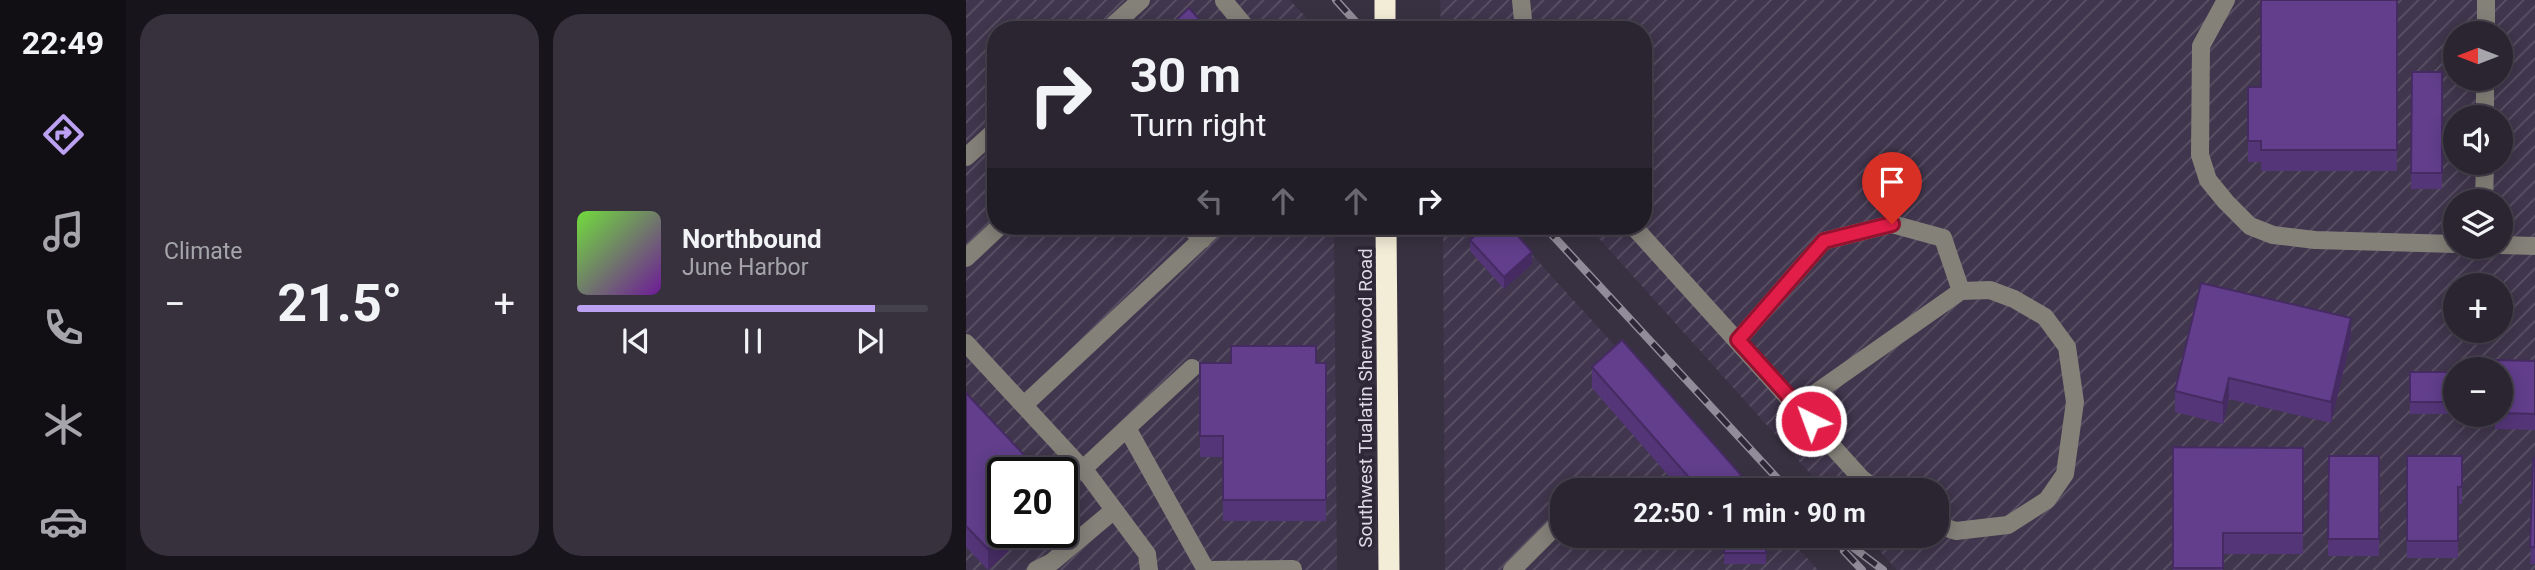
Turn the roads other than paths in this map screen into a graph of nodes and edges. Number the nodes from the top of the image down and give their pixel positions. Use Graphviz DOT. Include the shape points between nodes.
graph roads {
  1 [pos="1141,0"];
  2 [pos="1385,0"];
  3 [pos="1521,0"];
  4 [pos="2226,0"];
  5 [pos="2486,0"];
  6 [pos="1224,1"];
  7 [pos="1118,21"];
  8 [pos="1241,21"];
  9 [pos="1385,21"];
  10 [pos="1523,21"];
  11 [pos="2486,21"];
  12 [pos="987,138"];
  13 [pos="966,157"];
  14 [pos="990,235"];
  15 [pos="1197,235"];
  16 [pos="1207,235"];
  17 [pos="1386,235"];
  18 [pos="1641,235"];
  19 [pos="1202,240"];
  20 [pos="2443,244"];
  21 [pos="2513,245"];
  22 [pos="2535,246"];
  23 [pos="966,258"];
  24 [pos="1961,291"];
  25 [pos="1738,340"];
  26 [pos="966,343"];
  27 [pos="1192,368"];
  28 [pos="1024,405"];
  29 [pos="1797,406"];
  30 [pos="1127,428"];
  31 [pos="1083,470"];
  32 [pos="1861,478"];
  33 [pos="1114,510"];
  34 [pos="1949,529"];
  35 [pos="1550,532"];
  36 [pos="1293,569"];
  37 [pos="1036,570"];
  38 [pos="1149,570"];
  39 [pos="1389,570"];
  40 [pos="1512,570"];
  1 -- 7 [label="street"];
  2 -- 9 [label="highway"];
  3 -- 10 [label="street"];
  4 -- 20 [label="street" via="2201,46 2200,155 2208,180 2226,202 2250,226 2273,235"];
  5 -- 11 [label="street"];
  6 -- 8 [label="street"];
  12 -- 13 [label="street"];
  14 -- 23 [label="street"];
  15 -- 19 [label="street"];
  16 -- 19 [label="street"];
  17 -- 39 [label="highway, Southwest Tualatin Sherwood Road"];
  18 -- 25 [label="street"];
  19 -- 28 [label="street"];
  21 -- 22 [label="street"];
  24 -- 25 [label="street" via="1943,238 1892,224 1824,241"];
  24 -- 29 [label="street"];
  24 -- 34 [label="street" via="1990,290 2045,317 2067,347 2075,402 2065,474 2047,500 2008,526"];
  25 -- 29 [label="street"];
  26 -- 28 [label="street"];
  27 -- 30 [label="street"];
  28 -- 31 [label="street"];
  29 -- 32 [label="street"];
  30 -- 31 [label="street"];
  30 -- 36 [label="street" via="1206,570"];
  31 -- 33 [label="street"];
  33 -- 37 [label="street"];
  33 -- 38 [label="street" via="1147,554"];
  35 -- 40 [label="street"];
}
